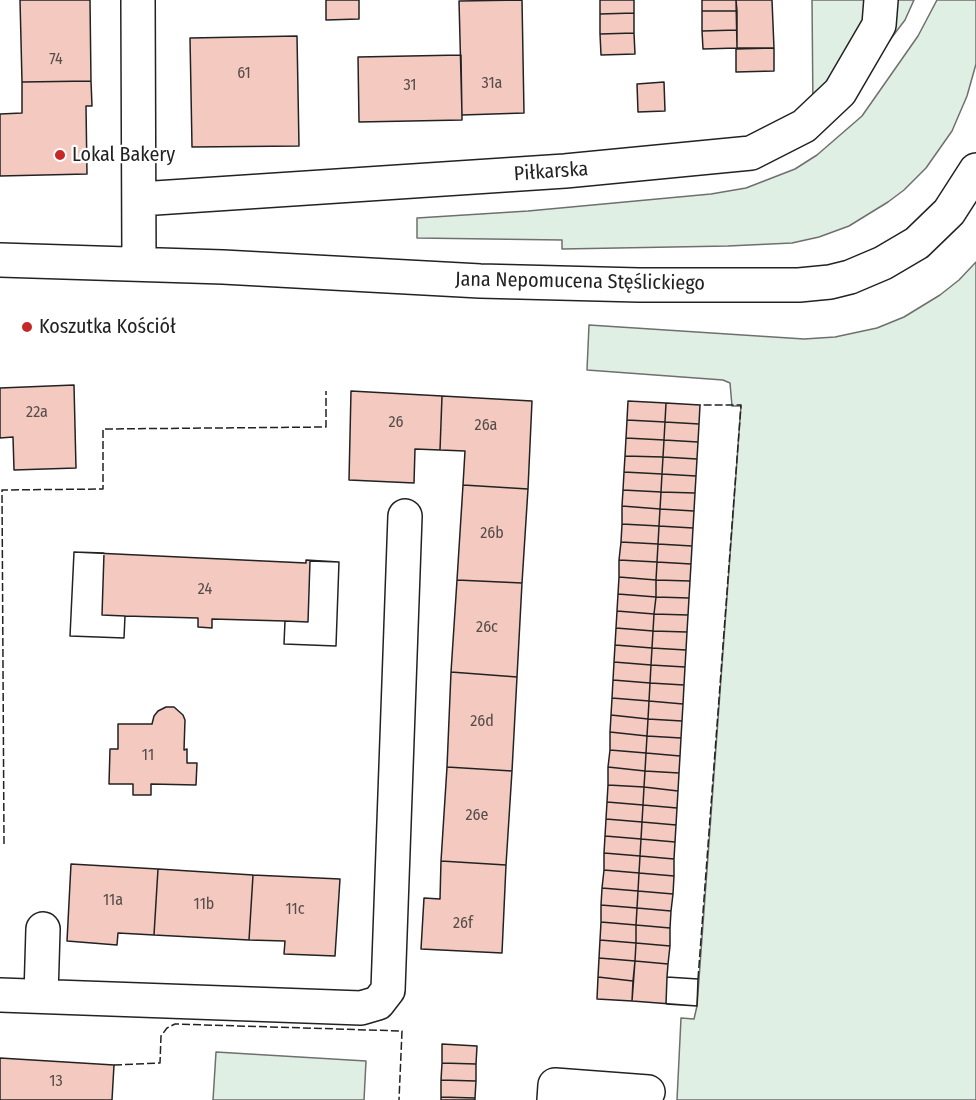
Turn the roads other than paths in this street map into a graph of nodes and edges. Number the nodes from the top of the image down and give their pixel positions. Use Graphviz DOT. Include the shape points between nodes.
graph roads {
  1 [pos="138,0"];
  2 [pos="881,0"];
  3 [pos="976,170"];
  4 [pos="140,199"];
  5 [pos="0,260"];
  6 [pos="139,263"];
  7 [pos="405,516"];
  8 [pos="43,929"];
  9 [pos="0,994"];
  10 [pos="41,996"];
  11 [pos="648,1092"];
  12 [pos="554,1100"];
  1 -- 4 [label="street"];
  2 -- 4 [label="street, Piłkarska" via="879,25 840,92 804,126 751,153 564,171"];
  3 -- 6 [label="street, Jana Nepomucena Stęślickiego" via="949,212 917,243 883,263 830,282 758,286 480,281"];
  4 -- 6 [label="street"];
  5 -- 6 [label="street, Jana Nepomucena Stęślickiego"];
  7 -- 10 [label="street" via="388,990 378,1004 361,1008"];
  8 -- 10 [label="street"];
  9 -- 10 [label="street"];
  11 -- 12 [label="street" via="555,1085"];
}
